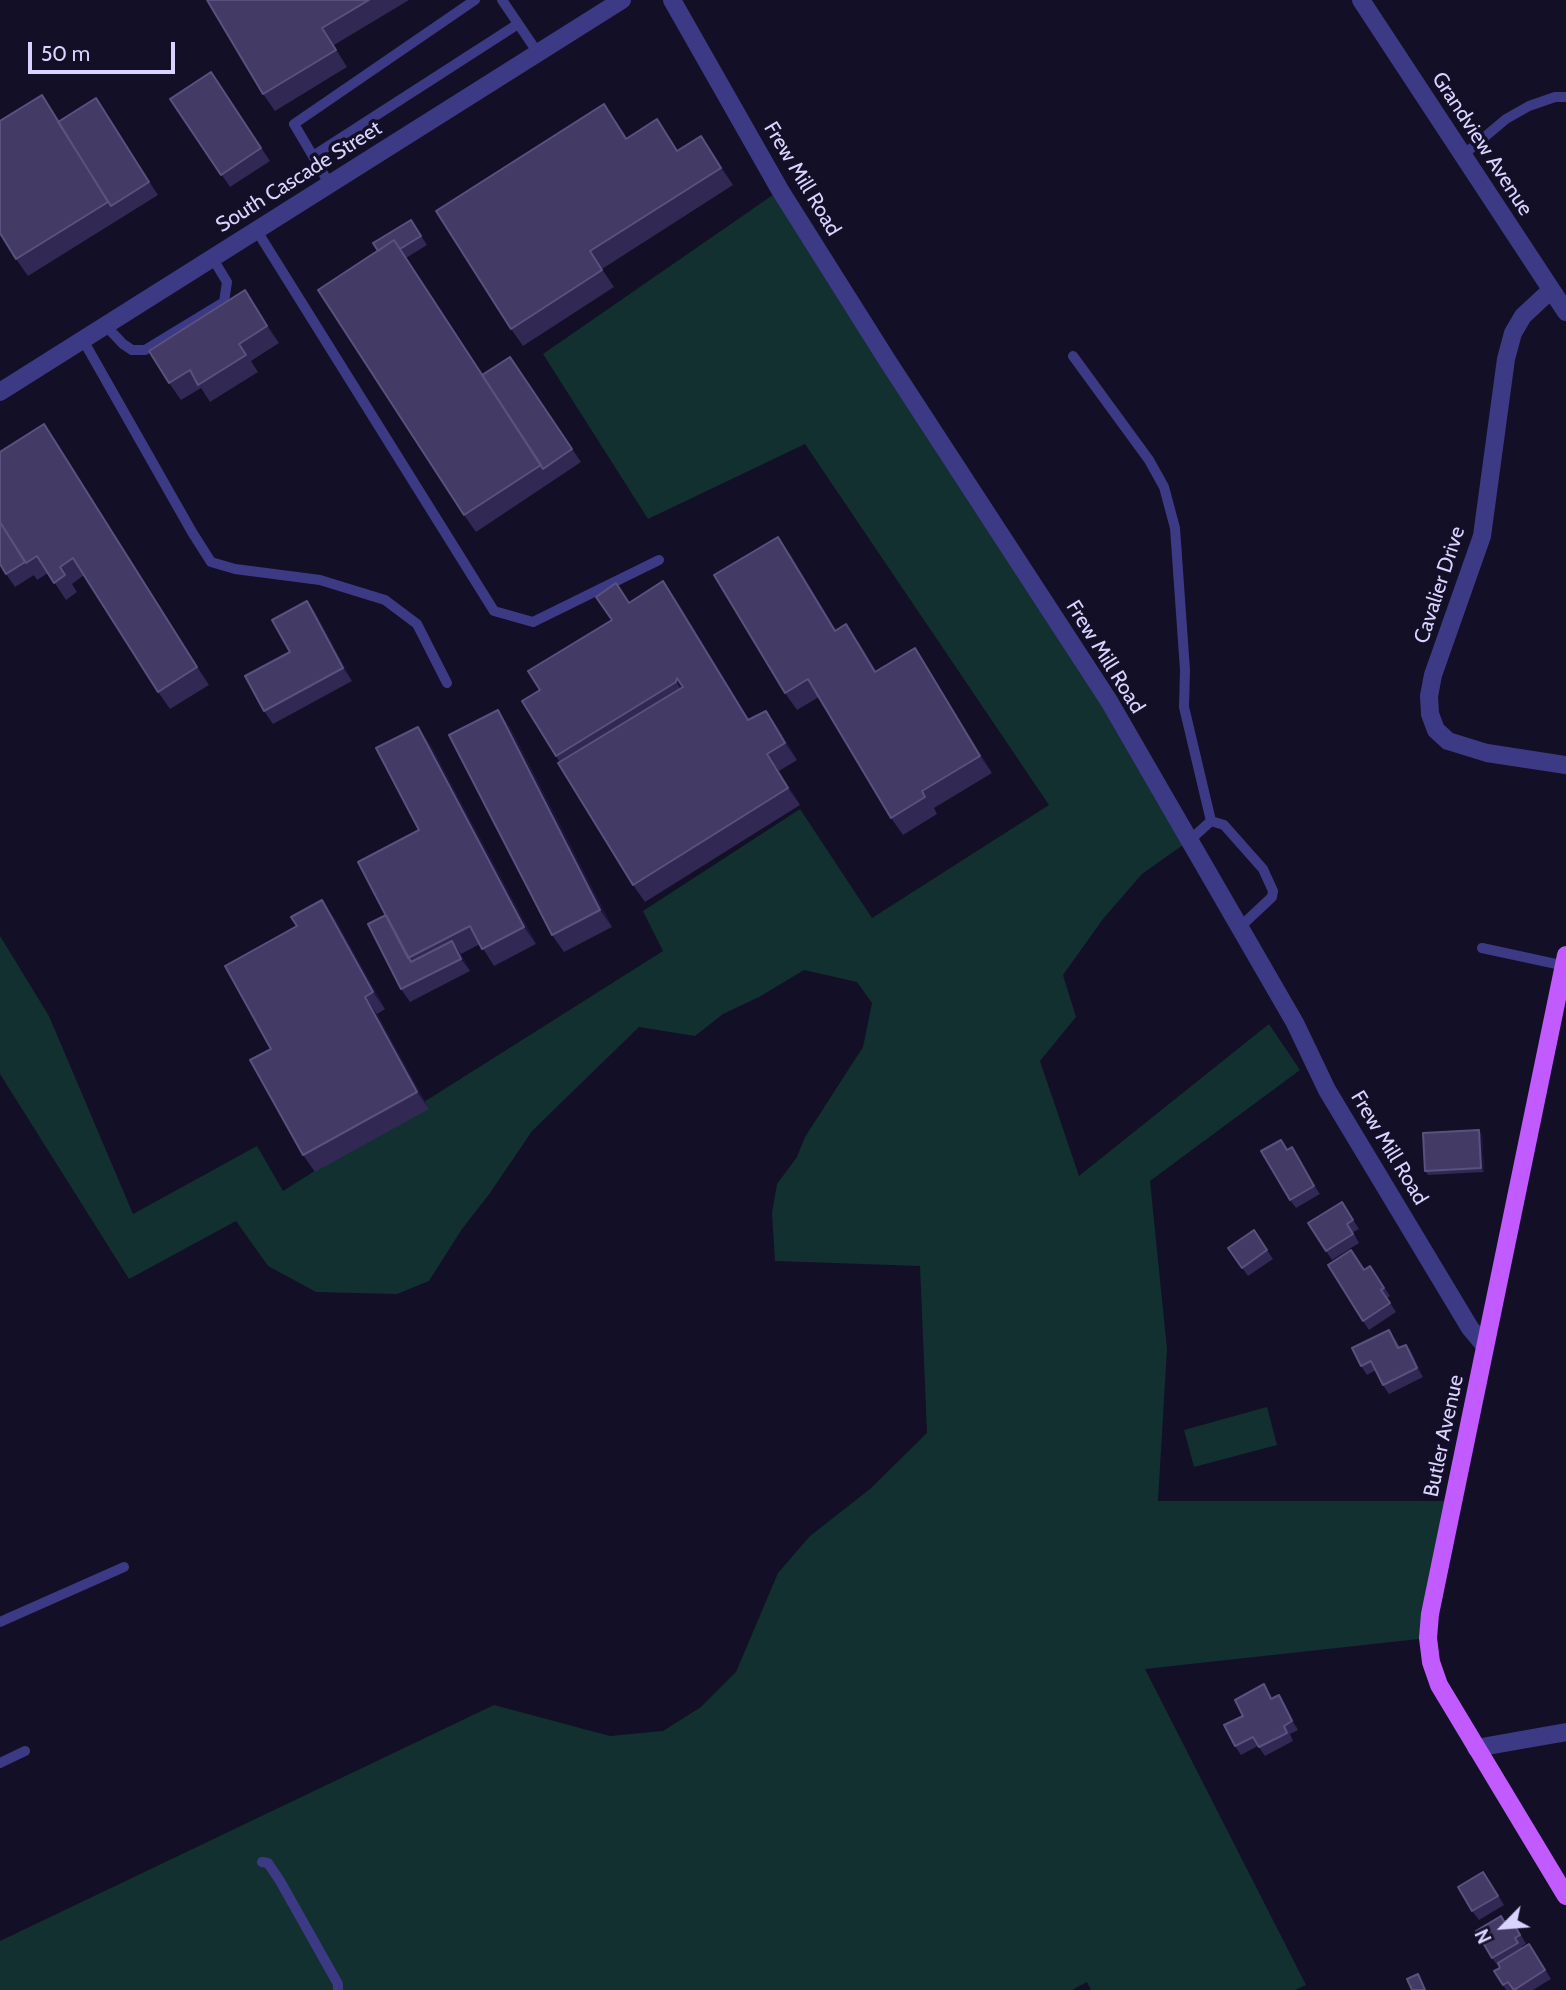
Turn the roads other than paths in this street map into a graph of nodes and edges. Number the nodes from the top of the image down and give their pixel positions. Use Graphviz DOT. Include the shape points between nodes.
graph roads {
  1 [pos="475,0"];
  2 [pos="502,0"];
  3 [pos="622,0"];
  4 [pos="672,0"];
  5 [pos="1361,0"];
  6 [pos="518,24"];
  7 [pos="538,53"];
  8 [pos="1566,97"];
  9 [pos="313,156"];
  10 [pos="1462,156"];
  11 [pos="330,185"];
  12 [pos="257,231"];
  13 [pos="212,259"];
  14 [pos="1551,289"];
  15 [pos="1566,312"];
  16 [pos="106,326"];
  17 [pos="83,340"];
  18 [pos="1073,356"];
  19 [pos="0,392"];
  20 [pos="659,560"];
  21 [pos="447,683"];
  22 [pos="1566,765"];
  23 [pos="1211,821"];
  24 [pos="1191,840"];
  25 [pos="1240,927"];
  26 [pos="1482,947"];
  27 [pos="1565,962"];
  28 [pos="1485,1346"];
  29 [pos="124,1567"];
  30 [pos="0,1622"];
  31 [pos="1566,1732"];
  32 [pos="1476,1748"];
  33 [pos="25,1751"];
  34 [pos="0,1763"];
  35 [pos="262,1863"];
  36 [pos="1566,1896"];
  37 [pos="338,1990"];
  1 -- 9 [label="lane" via="294,124"];
  2 -- 6 [label="lane"];
  3 -- 7 [label="street, South Cascade Street"];
  4 -- 24 [label="street, Frew Mill Road" via="780,190 1109,701"];
  5 -- 10 [label="street, Grandview Avenue"];
  6 -- 7 [label="lane"];
  6 -- 9 [label="lane"];
  7 -- 11 [label="street, South Cascade Street"];
  8 -- 10 [label="lane" via="1529,106 1506,119"];
  9 -- 11 [label="lane"];
  10 -- 14 [label="street, Grandview Avenue"];
  11 -- 12 [label="street, South Cascade Street"];
  12 -- 13 [label="street, South Cascade Street"];
  12 -- 20 [label="lane" via="494,611 533,622"];
  13 -- 16 [label="street, South Cascade Street"];
  13 -- 16 [label="lane" via="227,282 224,302 145,350 132,350"];
  14 -- 15 [label="street, Grandview Avenue"];
  14 -- 22 [label="street, Cavalier Drive" via="1523,316 1513,333 1482,536 1429,696 1436,730 1448,741 1487,753"];
  16 -- 17 [label="street, South Cascade Street"];
  17 -- 19 [label="street, South Cascade Street"];
  17 -- 21 [label="lane" via="211,562 320,580 385,600 417,624"];
  18 -- 23 [label="lane" via="1164,487 1175,528 1184,707"];
  23 -- 24 [label="lane"];
  23 -- 25 [label="lane" via="1224,825 1263,869 1273,891"];
  24 -- 25 [label="street, Frew Mill Road"];
  25 -- 28 [label="street, Frew Mill Road" via="1327,1090"];
  26 -- 27 [label="lane"];
  27 -- 28 [label="main road, Butler Avenue"];
  28 -- 32 [label="main road, Butler Avenue" via="1428,1638 1439,1685"];
  29 -- 30 [label="lane"];
  31 -- 32 [label="street"];
  32 -- 36 [label="main road, Butler Avenue"];
  33 -- 34 [label="lane"];
  35 -- 37 [label="lane" via="268,1863 280,1881"];
}
